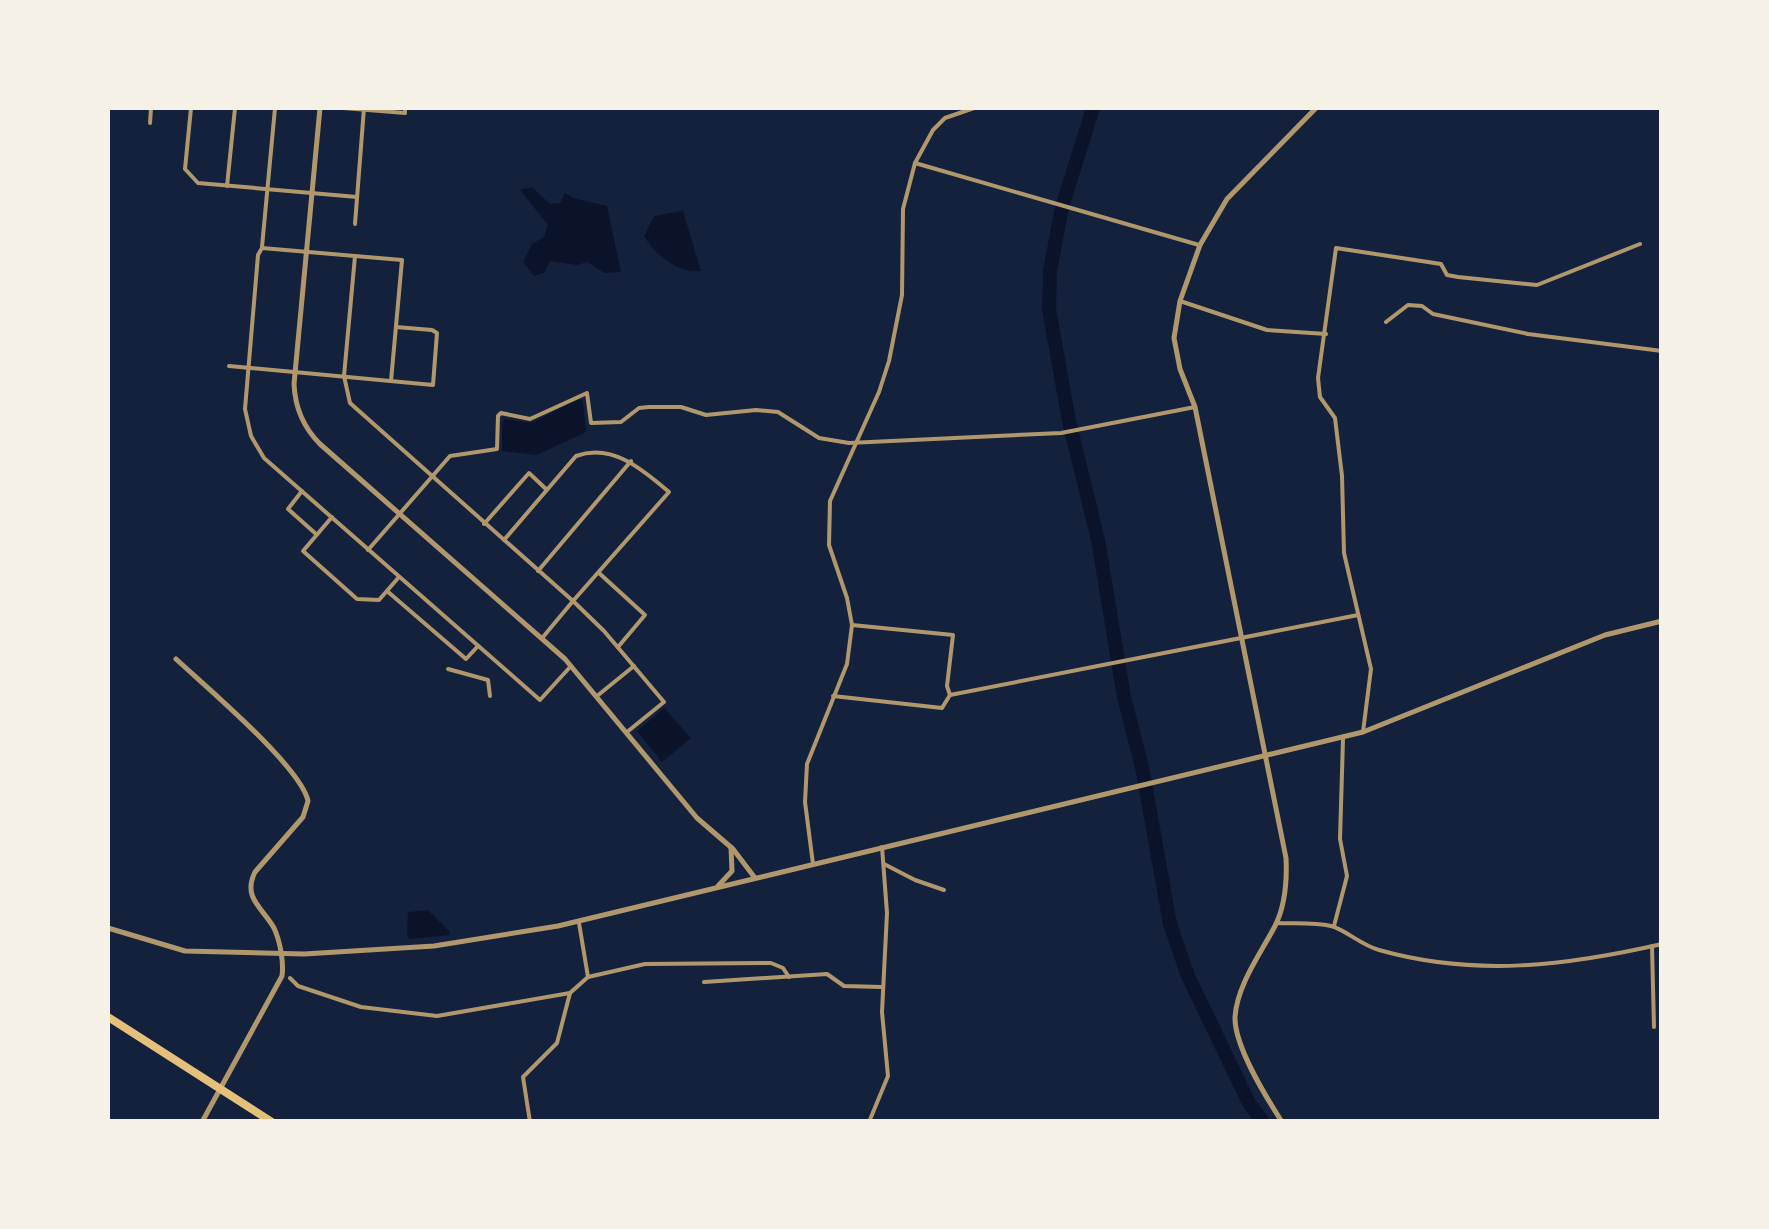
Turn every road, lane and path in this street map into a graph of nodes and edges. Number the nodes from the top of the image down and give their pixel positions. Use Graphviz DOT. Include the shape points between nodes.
graph roads {
  1 [pos="151,108"];
  2 [pos="192,108"];
  3 [pos="234,108"];
  4 [pos="275,108"];
  5 [pos="320,108"];
  6 [pos="343,108"];
  7 [pos="364,108"];
  8 [pos="405,108"];
  9 [pos="974,108"];
  10 [pos="1316,108"];
  11 [pos="150,123"];
  12 [pos="916,162"];
  13 [pos="227,186"];
  14 [pos="267,190"];
  15 [pos="312,194"];
  16 [pos="356,196"];
  17 [pos="356,224"];
  18 [pos="1640,244"];
  19 [pos="1200,245"];
  20 [pos="262,248"];
  21 [pos="307,252"];
  22 [pos="355,256"];
  23 [pos="1180,300"];
  24 [pos="1386,322"];
  25 [pos="396,327"];
  26 [pos="1326,334"];
  27 [pos="1662,351"];
  28 [pos="229,366"];
  29 [pos="248,368"];
  30 [pos="296,372"];
  31 [pos="344,376"];
  32 [pos="391,380"];
  33 [pos="1195,408"];
  34 [pos="856,442"];
  35 [pos="631,461"];
  36 [pos="432,478"];
  37 [pos="547,490"];
  38 [pos="302,492"];
  39 [pos="400,513"];
  40 [pos="332,518"];
  41 [pos="484,524"];
  42 [pos="317,534"];
  43 [pos="503,540"];
  44 [pos="368,550"];
  45 [pos="538,571"];
  46 [pos="598,573"];
  47 [pos="399,576"];
  48 [pos="388,591"];
  49 [pos="573,602"];
  50 [pos="1358,615"];
  51 [pos="1662,621"];
  52 [pos="852,625"];
  53 [pos="542,637"];
  54 [pos="1242,638"];
  55 [pos="478,646"];
  56 [pos="618,647"];
  57 [pos="176,659"];
  58 [pos="466,660"];
  59 [pos="571,666"];
  60 [pos="634,666"];
  61 [pos="448,669"];
  62 [pos="456,670"];
  63 [pos="950,695"];
  64 [pos="490,696"];
  65 [pos="596,696"];
  66 [pos="833,696"];
  67 [pos="627,732"];
  68 [pos="1363,732"];
  69 [pos="1343,737"];
  70 [pos="1265,754"];
  71 [pos="729,844"];
  72 [pos="882,847"];
  73 [pos="884,864"];
  74 [pos="813,865"];
  75 [pos="755,878"];
  76 [pos="716,888"];
  77 [pos="944,890"];
  78 [pos="579,922"];
  79 [pos="1277,923"];
  80 [pos="1334,926"];
  81 [pos="108,928"];
  82 [pos="1662,944"];
  83 [pos="1652,946"];
  84 [pos="281,953"];
  85 [pos="290,978"];
  86 [pos="588,978"];
  87 [pos="789,978"];
  88 [pos="704,982"];
  89 [pos="882,987"];
  90 [pos="570,993"];
  91 [pos="108,1017"];
  92 [pos="1654,1027"];
  93 [pos="222,1088"];
  94 [pos="202,1122"];
  95 [pos="272,1122"];
  96 [pos="530,1122"];
  97 [pos="869,1122"];
  98 [pos="1282,1122"];
  1 -- 11 [label="street"];
  2 -- 13 [label="street" via="185,169 198,183"];
  3 -- 13 [label="street"];
  4 -- 14 [label="street"];
  5 -- 15 [label="street"];
  6 -- 7 [label="street"];
  7 -- 8 [label="street"];
  7 -- 16 [label="street"];
  9 -- 12 [label="street" via="944,118"];
  10 -- 19 [label="street" via="1227,198"];
  12 -- 19 [label="street"];
  12 -- 34 [label="street" via="903,209 896,333"];
  13 -- 14 [label="street"];
  14 -- 15 [label="street"];
  14 -- 20 [label="street"];
  15 -- 16 [label="street"];
  15 -- 21 [label="street"];
  16 -- 17 [label="street"];
  18 -- 26 [label="street" via="1537,286 1458,278 1441,264 1336,248"];
  19 -- 23 [label="street"];
  20 -- 21 [label="street"];
  20 -- 29 [label="street"];
  21 -- 22 [label="street"];
  21 -- 30 [label="street"];
  22 -- 25 [label="street" via="402,260"];
  22 -- 31 [label="street"];
  23 -- 26 [label="street" via="1267,330"];
  23 -- 33 [label="street" via="1177,356"];
  24 -- 27 [label="street" via="1408,304 1528,334"];
  25 -- 32 [label="street"];
  25 -- 32 [label="street" via="435,331 433,385"];
  26 -- 50 [label="street" via="1320,397 1335,418 1342,544"];
  28 -- 29 [label="street"];
  29 -- 30 [label="street"];
  29 -- 38 [label="street" via="245,409 252,436 264,458"];
  30 -- 31 [label="street"];
  30 -- 39 [label="street" via="295,397 310,434"];
  31 -- 32 [label="street"];
  31 -- 36 [label="street" via="352,407"];
  33 -- 34 [label="street" via="1061,434"];
  33 -- 54 [label="street"];
  34 -- 36 [label="street" via="819,438 782,414 756,410 706,415 649,407 621,422 591,423 587,393 530,420 501,413 498,449 450,456"];
  34 -- 52 [label="street" via="827,519"];
  35 -- 37 [label="street" via="591,450 576,456"];
  35 -- 45 [label="street"];
  35 -- 46 [label="street" via="669,492"];
  36 -- 39 [label="street"];
  36 -- 41 [label="street"];
  37 -- 41 [label="street" via="529,473"];
  37 -- 43 [label="street"];
  38 -- 40 [label="street"];
  38 -- 42 [label="street" via="288,508"];
  39 -- 44 [label="street"];
  39 -- 53 [label="street"];
  40 -- 42 [label="street"];
  40 -- 44 [label="street"];
  41 -- 43 [label="street"];
  42 -- 48 [label="street" via="302,551 357,600 378,600"];
  43 -- 45 [label="street"];
  44 -- 47 [label="street"];
  45 -- 49 [label="street"];
  46 -- 49 [label="street"];
  46 -- 56 [label="street" via="646,615"];
  47 -- 48 [label="street"];
  47 -- 55 [label="street"];
  48 -- 58 [label="street"];
  49 -- 53 [label="street"];
  49 -- 56 [label="street"];
  50 -- 54 [label="street"];
  50 -- 68 [label="street" via="1371,669"];
  51 -- 68 [label="street" via="1522,665"];
  52 -- 63 [label="street" via="952,635"];
  52 -- 66 [label="street" via="850,656"];
  53 -- 59 [label="street"];
  54 -- 63 [label="street"];
  54 -- 70 [label="street"];
  55 -- 58 [label="street"];
  55 -- 59 [label="street" via="540,700"];
  56 -- 60 [label="street"];
  57 -- 84 [label="street" via="306,790 302,817 250,883"];
  58 -- 62 [label="street"];
  59 -- 65 [label="street"];
  60 -- 65 [label="street"];
  60 -- 67 [label="street" via="664,702"];
  61 -- 62 [label="street"];
  62 -- 64 [label="street" via="488,680"];
  63 -- 66 [label="street" via="942,708"];
  65 -- 67 [label="street"];
  66 -- 74 [label="street" via="804,781"];
  67 -- 71 [label="street" via="697,818"];
  68 -- 69 [label="street"];
  69 -- 70 [label="street"];
  69 -- 80 [label="street" via="1340,839 1348,876"];
  70 -- 72 [label="street"];
  70 -- 79 [label="street" via="1286,858"];
  71 -- 75 [label="street"];
  71 -- 76 [label="street" via="732,871"];
  72 -- 73 [label="street"];
  72 -- 74 [label="street"];
  73 -- 77 [label="street"];
  73 -- 89 [label="street"];
  74 -- 75 [label="street"];
  75 -- 76 [label="street"];
  76 -- 78 [label="street"];
  78 -- 84 [label="street" via="434,946"];
  78 -- 86 [label="street"];
  79 -- 80 [label="street"];
  79 -- 98 [label="street" via="1236,1016 1238,1035"];
  80 -- 83 [label="street" via="1378,950 1467,967 1564,963"];
  81 -- 84 [label="street" via="185,952"];
  82 -- 83 [label="street"];
  83 -- 92 [label="street"];
  84 -- 93 [label="street" via="278,984"];
  85 -- 90 [label="street" via="361,1007 437,1016"];
  86 -- 87 [label="street" via="645,964 771,963"];
  86 -- 90 [label="street"];
  87 -- 88 [label="street"];
  87 -- 89 [label="street" via="827,974 844,986"];
  89 -- 97 [label="street" via="887,1082"];
  90 -- 96 [label="street" via="557,1043 523,1077"];
  91 -- 93 [label="highway"];
  93 -- 94 [label="street"];
  93 -- 95 [label="highway"];
}
